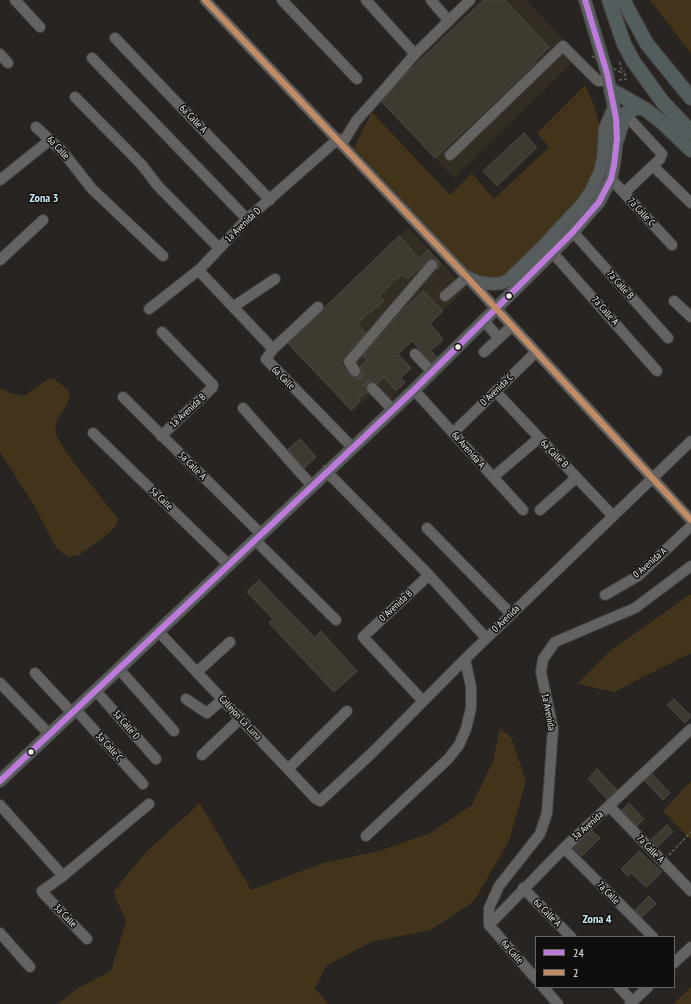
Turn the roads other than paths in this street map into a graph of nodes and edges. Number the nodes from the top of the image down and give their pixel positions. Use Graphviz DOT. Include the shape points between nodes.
graph roads {
  1 [pos="15,0"];
  2 [pos="205,0"];
  3 [pos="282,0"];
  4 [pos="366,0"];
  5 [pos="431,0"];
  6 [pos="470,0"];
  7 [pos="609,0"];
  8 [pos="623,0"];
  9 [pos="586,1"];
  10 [pos="449,21"];
  11 [pos="40,27"];
  12 [pos="115,38"];
  13 [pos="0,54"];
  14 [pos="416,54"];
  15 [pos="92,58"];
  16 [pos="8,63"];
  17 [pos="357,79"];
  18 [pos="610,84"];
  19 [pos="75,97"];
  20 [pos="691,98"];
  21 [pos="644,108"];
  22 [pos="620,110"];
  23 [pos="36,127"];
  24 [pos="691,132"];
  25 [pos="617,138"];
  26 [pos="50,140"];
  27 [pos="340,142"];
  28 [pos="691,150"];
  29 [pos="450,155"];
  30 [pos="653,166"];
  31 [pos="611,179"];
  32 [pos="0,180"];
  33 [pos="624,193"];
  34 [pos="270,200"];
  35 [pos="691,203"];
  36 [pos="247,219"];
  37 [pos="43,220"];
  38 [pos="573,232"];
  39 [pos="672,245"];
  40 [pos="219,248"];
  41 [pos="552,252"];
  42 [pos="163,256"];
  43 [pos="438,259"];
  44 [pos="0,260"];
  45 [pos="200,269"];
  46 [pos="467,277"];
  47 [pos="275,279"];
  48 [pos="445,296"];
  49 [pos="674,301"];
  50 [pos="234,307"];
  51 [pos="318,307"];
  52 [pos="495,308"];
  53 [pos="149,309"];
  54 [pos="691,317"];
  55 [pos="483,320"];
  56 [pos="512,326"];
  57 [pos="162,332"];
  58 [pos="499,338"];
  59 [pos="668,338"];
  60 [pos="273,349"];
  61 [pos="484,352"];
  62 [pos="536,352"];
  63 [pos="415,354"];
  64 [pos="355,371"];
  65 [pos="658,371"];
  66 [pos="432,372"];
  67 [pos="372,388"];
  68 [pos="414,390"];
  69 [pos="496,392"];
  70 [pos="123,397"];
  71 [pos="243,408"];
  72 [pos="393,410"];
  73 [pos="458,428"];
  74 [pos="93,433"];
  75 [pos="161,436"];
  76 [pos="538,438"];
  77 [pos="691,441"];
  78 [pos="353,448"];
  79 [pos="328,470"];
  80 [pos="498,473"];
  81 [pos="576,478"];
  82 [pos="652,478"];
  83 [pos="312,486"];
  84 [pos="523,510"];
  85 [pos="540,510"];
  86 [pos="613,516"];
  87 [pos="691,520"];
  88 [pos="691,526"];
  89 [pos="427,528"];
  90 [pos="258,537"];
  91 [pos="229,565"];
  92 [pos="691,566"];
  93 [pos="429,575"];
  94 [pos="605,595"];
  95 [pos="511,614"];
  96 [pos="336,620"];
  97 [pos="158,631"];
  98 [pos="486,638"];
  99 [pos="230,642"];
  100 [pos="465,659"];
  101 [pos="119,668"];
  102 [pos="197,672"];
  103 [pos="35,673"];
  104 [pos="0,683"];
  105 [pos="96,691"];
  106 [pos="186,699"];
  107 [pos="223,699"];
  108 [pos="423,701"];
  109 [pos="347,711"];
  110 [pos="74,712"];
  111 [pos="241,718"];
  112 [pos="691,729"];
  113 [pos="174,731"];
  114 [pos="50,735"];
  115 [pos="202,755"];
  116 [pos="156,759"];
  117 [pos="288,769"];
  118 [pos="0,781"];
  119 [pos="143,784"];
  120 [pos="324,799"];
  121 [pos="149,804"];
  122 [pos="0,805"];
  123 [pos="610,807"];
  124 [pos="366,836"];
  125 [pos="564,848"];
  126 [pos="63,876"];
  127 [pos="523,888"];
  128 [pos="691,891"];
  129 [pos="489,925"];
  130 [pos="0,933"];
  131 [pos="569,936"];
  132 [pos="652,936"];
  133 [pos="87,939"];
  134 [pos="691,947"];
  135 [pos="675,961"];
  136 [pos="30,967"];
  137 [pos="535,978"];
  138 [pos="544,988"];
  139 [pos="620,988"];
  140 [pos="647,988"];
  141 [pos="632,1003"];
  142 [pos="558,1004"];
  1 -- 11 [label="street"];
  2 -- 27 [label="street"];
  3 -- 17 [label="street"];
  4 -- 14 [label="street"];
  5 -- 10 [label="street"];
  6 -- 10 [label="street, 1a Avenida D"];
  7 -- 24 [label="highway" via="633,62 662,101"];
  8 -- 20 [label="highway" via="647,44"];
  9 -- 18 [label="main road"];
  10 -- 14 [label="street, 1a Avenida D"];
  12 -- 34 [label="street, 6a Calle A"];
  13 -- 16 [label="street"];
  14 -- 27 [label="street, 1a Avenida D"];
  15 -- 36 [label="street"];
  18 -- 21 [label="highway"];
  18 -- 22 [label="main road"];
  18 -- 29 [label="street" via="598,81 563,46"];
  19 -- 40 [label="street"];
  21 -- 22 [label="highway"];
  21 -- 28 [label="highway"];
  22 -- 25 [label="highway"];
  22 -- 30 [label="street" via="662,154"];
  22 -- 46 [label="main road" via="605,128 600,171 581,205 508,280 494,284 478,282"];
  23 -- 26 [label="street, 6a Calle"];
  25 -- 31 [label="main road"];
  26 -- 32 [label="street"];
  26 -- 42 [label="street, 6a Calle" via="92,189"];
  27 -- 34 [label="street, 1a Avenida D"];
  27 -- 43 [label="street"];
  30 -- 33 [label="street"];
  30 -- 35 [label="street"];
  31 -- 33 [label="street, 7a Calle C"];
  31 -- 38 [label="main road" via="599,202"];
  33 -- 39 [label="street, 7a Calle C"];
  34 -- 36 [label="street, 1a Avenida D"];
  36 -- 40 [label="street, 1a Avenida D"];
  37 -- 44 [label="street"];
  38 -- 41 [label="main road"];
  38 -- 59 [label="street, 7a Calle B"];
  40 -- 45 [label="street, 1a Avenida D"];
  41 -- 52 [label="main road"];
  41 -- 65 [label="street, 7a Calle A"];
  43 -- 46 [label="street"];
  43 -- 64 [label="street" via="349,362"];
  45 -- 50 [label="street"];
  45 -- 53 [label="street, 1a Avenida D"];
  46 -- 48 [label="street"];
  46 -- 52 [label="street"];
  47 -- 50 [label="street"];
  49 -- 54 [label="street"];
  50 -- 60 [label="street"];
  51 -- 60 [label="street"];
  52 -- 55 [label="main road"];
  52 -- 56 [label="street"];
  55 -- 58 [label="street"];
  55 -- 66 [label="main road"];
  56 -- 58 [label="street"];
  56 -- 62 [label="street"];
  57 -- 75 [label="street, 1a Avenida B" via="213,385"];
  58 -- 61 [label="street"];
  60 -- 78 [label="street, 6a Calle" via="266,360"];
  62 -- 69 [label="street, 0 Avenida C"];
  62 -- 82 [label="street"];
  63 -- 66 [label="street"];
  66 -- 68 [label="main road"];
  67 -- 72 [label="street"];
  68 -- 72 [label="main road"];
  68 -- 84 [label="street, 6a Avenida A"];
  69 -- 73 [label="street, 0 Avenida C"];
  69 -- 76 [label="street, 6a Calle B"];
  70 -- 75 [label="street, 5a Calle A"];
  71 -- 83 [label="street"];
  72 -- 78 [label="main road"];
  74 -- 91 [label="street, 5a Calle"];
  75 -- 90 [label="street, 5a Calle A"];
  76 -- 80 [label="street"];
  76 -- 81 [label="street, 6a Calle B"];
  77 -- 82 [label="street, 0 Avenida"];
  78 -- 79 [label="main road"];
  79 -- 83 [label="main road"];
  79 -- 93 [label="street"];
  81 -- 85 [label="street"];
  81 -- 86 [label="street, 6a Calle B"];
  82 -- 86 [label="street, 0 Avenida"];
  82 -- 87 [label="street"];
  83 -- 90 [label="main road"];
  86 -- 95 [label="street, 0 Avenida"];
  88 -- 94 [label="street, 0 Avenida A" via="638,576"];
  89 -- 95 [label="street"];
  90 -- 91 [label="main road"];
  90 -- 96 [label="street"];
  91 -- 97 [label="main road"];
  92 -- 129 [label="street, 1a Avenida" via="635,608 555,642 544,659 541,672 553,729 547,813 540,834 500,886 489,908"];
  93 -- 98 [label="street"];
  93 -- 108 [label="street, 0 Avenida B" via="363,637"];
  95 -- 98 [label="street, 0 Avenida"];
  97 -- 101 [label="main road"];
  97 -- 102 [label="street, Callejon La Luna"];
  98 -- 100 [label="street, 0 Avenida"];
  99 -- 102 [label="street"];
  100 -- 108 [label="street, 0 Avenida"];
  100 -- 124 [label="street" via="471,687 471,708 459,745 448,759"];
  101 -- 105 [label="main road"];
  101 -- 113 [label="street"];
  102 -- 107 [label="street, Callejon La Luna"];
  103 -- 110 [label="street, 3a Calle C"];
  104 -- 114 [label="street"];
  105 -- 110 [label="main road"];
  105 -- 116 [label="street, 3a Calle D"];
  106 -- 107 [label="street" via="207,713"];
  107 -- 111 [label="street, Callejon La Luna"];
  108 -- 120 [label="street, 0 Avenida"];
  109 -- 117 [label="street"];
  110 -- 114 [label="main road"];
  110 -- 119 [label="street, 3a Calle C"];
  111 -- 115 [label="street"];
  111 -- 117 [label="street, Callejon La Luna"];
  112 -- 123 [label="street, 3a Avenida"];
  114 -- 118 [label="main road"];
  117 -- 120 [label="street, Callejon La Luna" via="316,799"];
  121 -- 126 [label="street"];
  122 -- 126 [label="street"];
  123 -- 125 [label="street, 3a Avenida"];
  123 -- 128 [label="street, 7a Calle A"];
  125 -- 127 [label="street, 3a Avenida"];
  125 -- 132 [label="street, 7a Calle"];
  126 -- 133 [label="street, 3a Calle" via="42,893"];
  127 -- 129 [label="street, 3a Avenida"];
  127 -- 131 [label="street, 6a Calle A"];
  129 -- 137 [label="street, 6a Calle"];
  130 -- 136 [label="street"];
  134 -- 135 [label="street"];
  138 -- 142 [label="street"];
  139 -- 141 [label="street"];
  140 -- 141 [label="street"];
}
